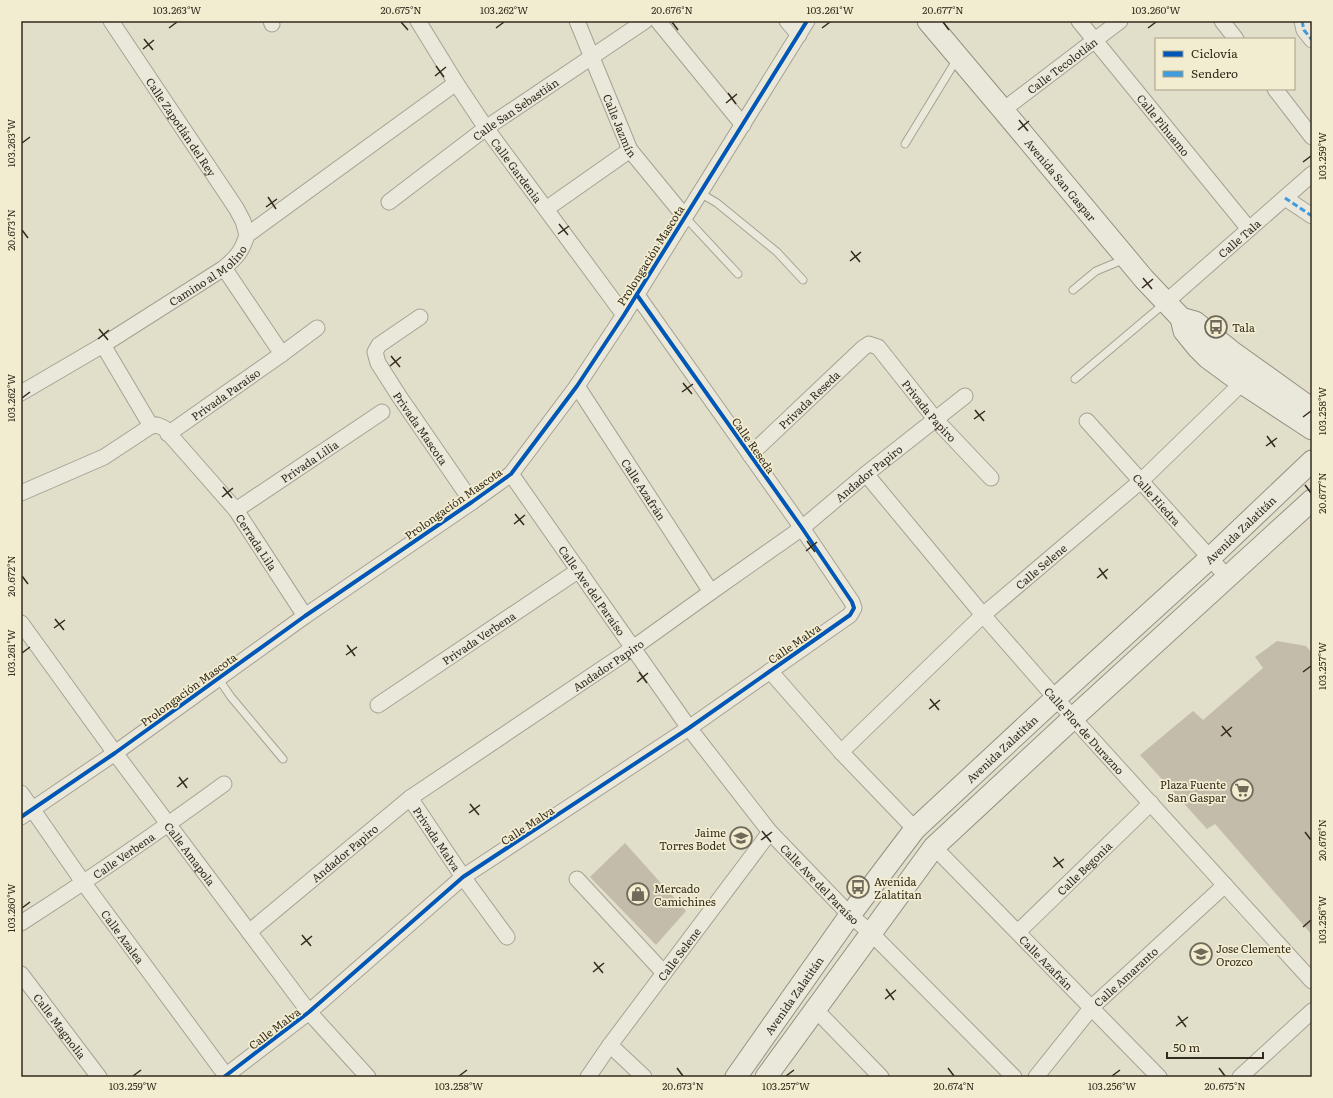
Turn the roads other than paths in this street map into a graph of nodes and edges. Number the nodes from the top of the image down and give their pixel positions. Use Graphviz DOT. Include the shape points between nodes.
graph roads {
  1 [pos="110,21"];
  2 [pos="418,21"];
  3 [pos="577,21"];
  4 [pos="645,21"];
  5 [pos="658,21"];
  6 [pos="787,21"];
  7 [pos="807,21"];
  8 [pos="928,21"];
  9 [pos="1079,21"];
  10 [pos="1120,21"];
  11 [pos="1222,21"];
  12 [pos="1302,21"];
  13 [pos="799,35"];
  14 [pos="1235,38"];
  15 [pos="1312,40"];
  16 [pos="1095,41"];
  17 [pos="592,57"];
  18 [pos="958,57"];
  19 [pos="456,83"];
  20 [pos="1276,90"];
  21 [pos="1003,110"];
  22 [pos="743,125"];
  23 [pos="486,128"];
  24 [pos="1312,137"];
  25 [pos="905,144"];
  26 [pos="630,150"];
  27 [pos="1312,174"];
  28 [pos="700,193"];
  29 [pos="1285,198"];
  30 [pos="389,202"];
  31 [pos="546,209"];
  32 [pos="1312,216"];
  33 [pos="685,217"];
  34 [pos="1249,229"];
  35 [pos="247,235"];
  36 [pos="1127,259"];
  37 [pos="224,268"];
  38 [pos="738,274"];
  39 [pos="803,280"];
  40 [pos="1073,290"];
  41 [pos="637,295"];
  42 [pos="1166,302"];
  43 [pos="624,315"];
  44 [pos="420,317"];
  45 [pos="1181,318"];
  46 [pos="317,328"];
  47 [pos="869,344"];
  48 [pos="103,345"];
  49 [pos="282,354"];
  50 [pos="1075,380"];
  51 [pos="1242,383"];
  52 [pos="577,386"];
  53 [pos="21,392"];
  54 [pos="965,396"];
  55 [pos="1312,409"];
  56 [pos="382,412"];
  57 [pos="936,420"];
  58 [pos="1087,421"];
  59 [pos="151,426"];
  60 [pos="1312,429"];
  61 [pos="168,434"];
  62 [pos="750,455"];
  63 [pos="1312,460"];
  64 [pos="511,474"];
  65 [pos="866,474"];
  66 [pos="991,478"];
  67 [pos="1142,480"];
  68 [pos="21,493"];
  69 [pos="1312,500"];
  70 [pos="472,502"];
  71 [pos="236,510"];
  72 [pos="802,528"];
  73 [pos="1210,558"];
  74 [pos="579,570"];
  75 [pos="1228,577"];
  76 [pos="711,592"];
  77 [pos="854,608"];
  78 [pos="983,615"];
  79 [pos="305,616"];
  80 [pos="21,623"];
  81 [pos="633,648"];
  82 [pos="770,671"];
  83 [pos="218,678"];
  84 [pos="1056,698"];
  85 [pos="378,705"];
  86 [pos="1073,718"];
  87 [pos="689,728"];
  88 [pos="841,752"];
  89 [pos="115,753"];
  90 [pos="283,759"];
  91 [pos="224,784"];
  92 [pos="21,793"];
  93 [pos="410,798"];
  94 [pos="1151,803"];
  95 [pos="27,813"];
  96 [pos="169,824"];
  97 [pos="915,829"];
  98 [pos="770,832"];
  99 [pos="934,847"];
  100 [pos="463,878"];
  101 [pos="577,879"];
  102 [pos="84,882"];
  103 [pos="1225,885"];
  104 [pos="850,915"];
  105 [pos="21,923"];
  106 [pos="249,932"];
  107 [pos="1018,932"];
  108 [pos="871,933"];
  109 [pos="507,937"];
  110 [pos="664,973"];
  111 [pos="21,974"];
  112 [pos="1312,981"];
  113 [pos="1092,1007"];
  114 [pos="815,1009"];
  115 [pos="1312,1011"];
  116 [pos="308,1012"];
  117 [pos="610,1045"];
  118 [pos="226,1076"];
  119 [pos="99,1077"];
  120 [pos="368,1077"];
  121 [pos="588,1077"];
  122 [pos="644,1077"];
  123 [pos="736,1077"];
  124 [pos="766,1077"];
  125 [pos="880,1077"];
  126 [pos="1014,1077"];
  127 [pos="1036,1077"];
  128 [pos="1158,1077"];
  129 [pos="1240,1077"];
  1 -- 35 [label="street, Calle Zapotlán del Rey" via="236,208"];
  2 -- 19 [label="street, Calle Gardenia"];
  3 -- 17 [label="street, Calle Jazmín"];
  4 -- 17 [label="street, Calle San Sebastián"];
  5 -- 22 [label="street"];
  6 -- 13 [label="street"];
  7 -- 13 [label="street, Prolongación Mascota"];
  8 -- 18 [label="street, Avenida San Gaspar"];
  9 -- 16 [label="street, Calle Pihuamo"];
  10 -- 16 [label="street, Calle Tecolotlán"];
  11 -- 14 [label="street"];
  12 -- 15 [label="street" via="1304,30"];
  13 -- 22 [label="street, Prolongación Mascota"];
  16 -- 21 [label="street, Calle Tecolotlán"];
  16 -- 34 [label="street, Calle Pihuamo"];
  17 -- 23 [label="street, Calle San Sebastián"];
  17 -- 26 [label="street, Calle Jazmín"];
  18 -- 21 [label="street, Avenida San Gaspar"];
  18 -- 25 [label="lane"];
  19 -- 23 [label="street, Calle Gardenia"];
  19 -- 35 [label="street, Camino al Molino"];
  20 -- 24 [label="street"];
  21 -- 36 [label="street, Avenida San Gaspar"];
  22 -- 28 [label="street, Prolongación Mascota"];
  23 -- 30 [label="street, Calle San Sebastián"];
  23 -- 31 [label="street, Calle Gardenia"];
  26 -- 31 [label="street"];
  26 -- 33 [label="street, Calle Jazmín"];
  27 -- 29 [label="street, Calle Tala"];
  28 -- 33 [label="street, Prolongación Mascota"];
  28 -- 39 [label="lane" via="717,203 777,252"];
  29 -- 32 [label="street"];
  29 -- 34 [label="street, Calle Tala"];
  31 -- 43 [label="street, Calle Gardenia"];
  33 -- 38 [label="lane"];
  33 -- 41 [label="street, Prolongación Mascota"];
  34 -- 42 [label="street, Calle Tala"];
  35 -- 37 [label="street, Camino al Molino" via="243,248"];
  36 -- 40 [label="lane" via="1096,271"];
  36 -- 42 [label="street, Avenida San Gaspar"];
  37 -- 48 [label="street, Camino al Molino"];
  37 -- 49 [label="street"];
  41 -- 43 [label="street, Prolongación Mascota"];
  41 -- 62 [label="street, Calle Reseda"];
  42 -- 45 [label="street, Avenida San Gaspar"];
  42 -- 50 [label="lane"];
  43 -- 52 [label="street, Prolongación Mascota"];
  44 -- 70 [label="street, Privada Mascota" via="379,345 375,352 378,363"];
  45 -- 51 [label="street, Avenida San Gaspar" via="1184,331 1196,347"];
  45 -- 55 [label="street, Avenida San Gaspar" via="1195,322"];
  46 -- 49 [label="street, Privada Paraíso"];
  47 -- 57 [label="street, Privada Papiro" via="878,347"];
  47 -- 62 [label="street, Privada Reseda"];
  48 -- 53 [label="street, Camino al Molino"];
  48 -- 59 [label="street"];
  49 -- 61 [label="street, Privada Paraíso"];
  51 -- 60 [label="street, Avenida San Gaspar"];
  51 -- 67 [label="street, Calle Selene"];
  52 -- 64 [label="street, Prolongación Mascota"];
  52 -- 76 [label="street, Calle Azafrán"];
  54 -- 57 [label="street, Andador Papiro"];
  56 -- 71 [label="street, Privada Lilia"];
  57 -- 65 [label="street, Andador Papiro"];
  57 -- 66 [label="street, Privada Papiro"];
  58 -- 67 [label="street, Calle Hiedra"];
  59 -- 61 [label="street, Cerrada Lila" via="158,425"];
  59 -- 68 [label="street" via="104,457"];
  61 -- 71 [label="street, Cerrada Lila"];
  62 -- 72 [label="street, Calle Reseda"];
  63 -- 73 [label="street, Avenida Zalatitán"];
  64 -- 70 [label="street, Prolongación Mascota"];
  64 -- 74 [label="street, Calle Ave del Paraíso"];
  65 -- 72 [label="street, Andador Papiro"];
  65 -- 78 [label="street, Calle Flor de Durazno"];
  67 -- 73 [label="street, Calle Hiedra"];
  67 -- 78 [label="street, Calle Selene"];
  69 -- 75 [label="street"];
  70 -- 79 [label="street, Prolongación Mascota"];
  71 -- 79 [label="street, Cerrada Lila"];
  72 -- 76 [label="street, Andador Papiro"];
  72 -- 77 [label="street, Calle Reseda"];
  73 -- 75 [label="street, Calle Hiedra"];
  73 -- 84 [label="street, Avenida Zalatitán"];
  74 -- 81 [label="street, Calle Ave del Paraíso"];
  74 -- 85 [label="street, Privada Verbena"];
  75 -- 86 [label="street"];
  76 -- 81 [label="street, Andador Papiro"];
  77 -- 82 [label="street, Calle Malva" via="850,614"];
  78 -- 84 [label="street, Calle Flor de Durazno"];
  78 -- 88 [label="street, Calle Selene"];
  79 -- 83 [label="street, Prolongación Mascota"];
  80 -- 89 [label="street, Calle Amapola"];
  81 -- 87 [label="street, Calle Ave del Paraíso"];
  81 -- 93 [label="street, Andador Papiro"];
  82 -- 87 [label="street, Calle Malva"];
  82 -- 88 [label="street"];
  83 -- 89 [label="street, Prolongación Mascota"];
  83 -- 90 [label="lane"];
  84 -- 86 [label="street, Calle Flor de Durazno"];
  84 -- 97 [label="street, Avenida Zalatitán"];
  86 -- 94 [label="street, Calle Flor de Durazno"];
  86 -- 99 [label="street"];
  87 -- 98 [label="street, Calle Ave del Paraíso"];
  87 -- 100 [label="street, Calle Malva"];
  88 -- 97 [label="street"];
  89 -- 95 [label="street, Prolongación Mascota"];
  89 -- 96 [label="street, Calle Amapola"];
  91 -- 96 [label="street, Calle Verbena"];
  92 -- 95 [label="street, Calle Azalea"];
  93 -- 100 [label="street, Privada Malva"];
  93 -- 106 [label="street, Andador Papiro"];
  94 -- 103 [label="street, Calle Flor de Durazno"];
  94 -- 107 [label="street, Calle Begonia"];
  95 -- 102 [label="street, Calle Azalea"];
  96 -- 102 [label="street, Calle Verbena"];
  96 -- 106 [label="street, Calle Amapola"];
  97 -- 104 [label="street, Avenida Zalatitán"];
  98 -- 104 [label="street, Calle Ave del Paraíso"];
  98 -- 110 [label="street, Calle Selene"];
  99 -- 107 [label="street, Calle Azafrán"];
  99 -- 108 [label="street"];
  100 -- 109 [label="street, Privada Malva"];
  100 -- 116 [label="street, Calle Malva"];
  101 -- 110 [label="street"];
  102 -- 105 [label="street, Calle Verbena"];
  102 -- 118 [label="street, Calle Azalea"];
  103 -- 112 [label="street, Calle Flor de Durazno"];
  103 -- 113 [label="street, Calle Amaranto"];
  104 -- 108 [label="street, Calle Ave del Paraíso"];
  104 -- 123 [label="street, Avenida Zalatitán"];
  106 -- 116 [label="street, Calle Amapola"];
  107 -- 113 [label="street, Calle Azafrán"];
  108 -- 114 [label="street"];
  108 -- 126 [label="street, Calle Ave del Paraíso"];
  110 -- 117 [label="street, Calle Selene"];
  111 -- 119 [label="street, Calle Magnolia"];
  113 -- 127 [label="street, Calle Amaranto"];
  113 -- 128 [label="street, Calle Azafrán"];
  114 -- 124 [label="street"];
  114 -- 125 [label="street"];
  115 -- 129 [label="street"];
  116 -- 118 [label="street, Calle Malva"];
  116 -- 120 [label="street, Calle Amapola"];
  117 -- 121 [label="street, Calle Selene"];
  117 -- 122 [label="street"];
}
